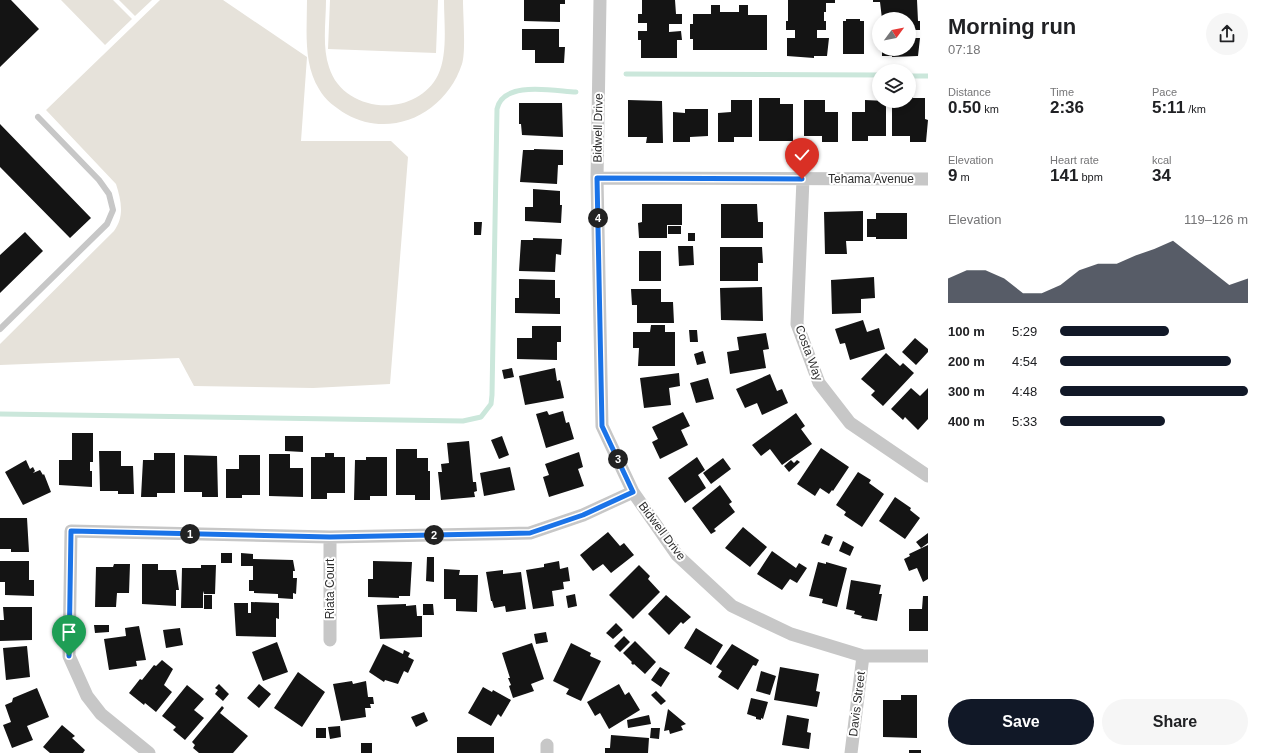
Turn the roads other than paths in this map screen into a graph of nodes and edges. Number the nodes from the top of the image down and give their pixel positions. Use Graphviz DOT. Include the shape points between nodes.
graph roads {
  1 [pos="600,0"];
  2 [pos="38,116"];
  3 [pos="597,178"];
  4 [pos="802,179"];
  5 [pos="928,179"];
  6 [pos="0,329"];
  7 [pos="928,476"];
  8 [pos="633,492"];
  9 [pos="330,537"];
  10 [pos="330,640"];
  11 [pos="863,656"];
  12 [pos="928,656"];
  13 [pos="149,753"];
  14 [pos="851,753"];
  1 -- 3 [label="street, Bidwell Drive"];
  2 -- 6 [label="lane" via="99,180 109,194 113,210 107,224"];
  3 -- 4 [label="street, Tehama Avenue"];
  3 -- 8 [label="street, Bidwell Drive" via="602,426"];
  4 -- 5 [label="street, Tehama Avenue"];
  4 -- 7 [label="street, Costa Way" via="797,324 819,383 850,424"];
  8 -- 9 [label="street" via="583,515 530,533"];
  8 -- 11 [label="street, Bidwell Drive" via="677,555 732,606 791,634"];
  9 -- 10 [label="street, Riata Court"];
  9 -- 13 [label="street" via="71,531 69,656 87,696 101,714"];
  11 -- 12 [label="street, Bidwell Drive"];
  11 -- 14 [label="street, Davis Street"];
}
